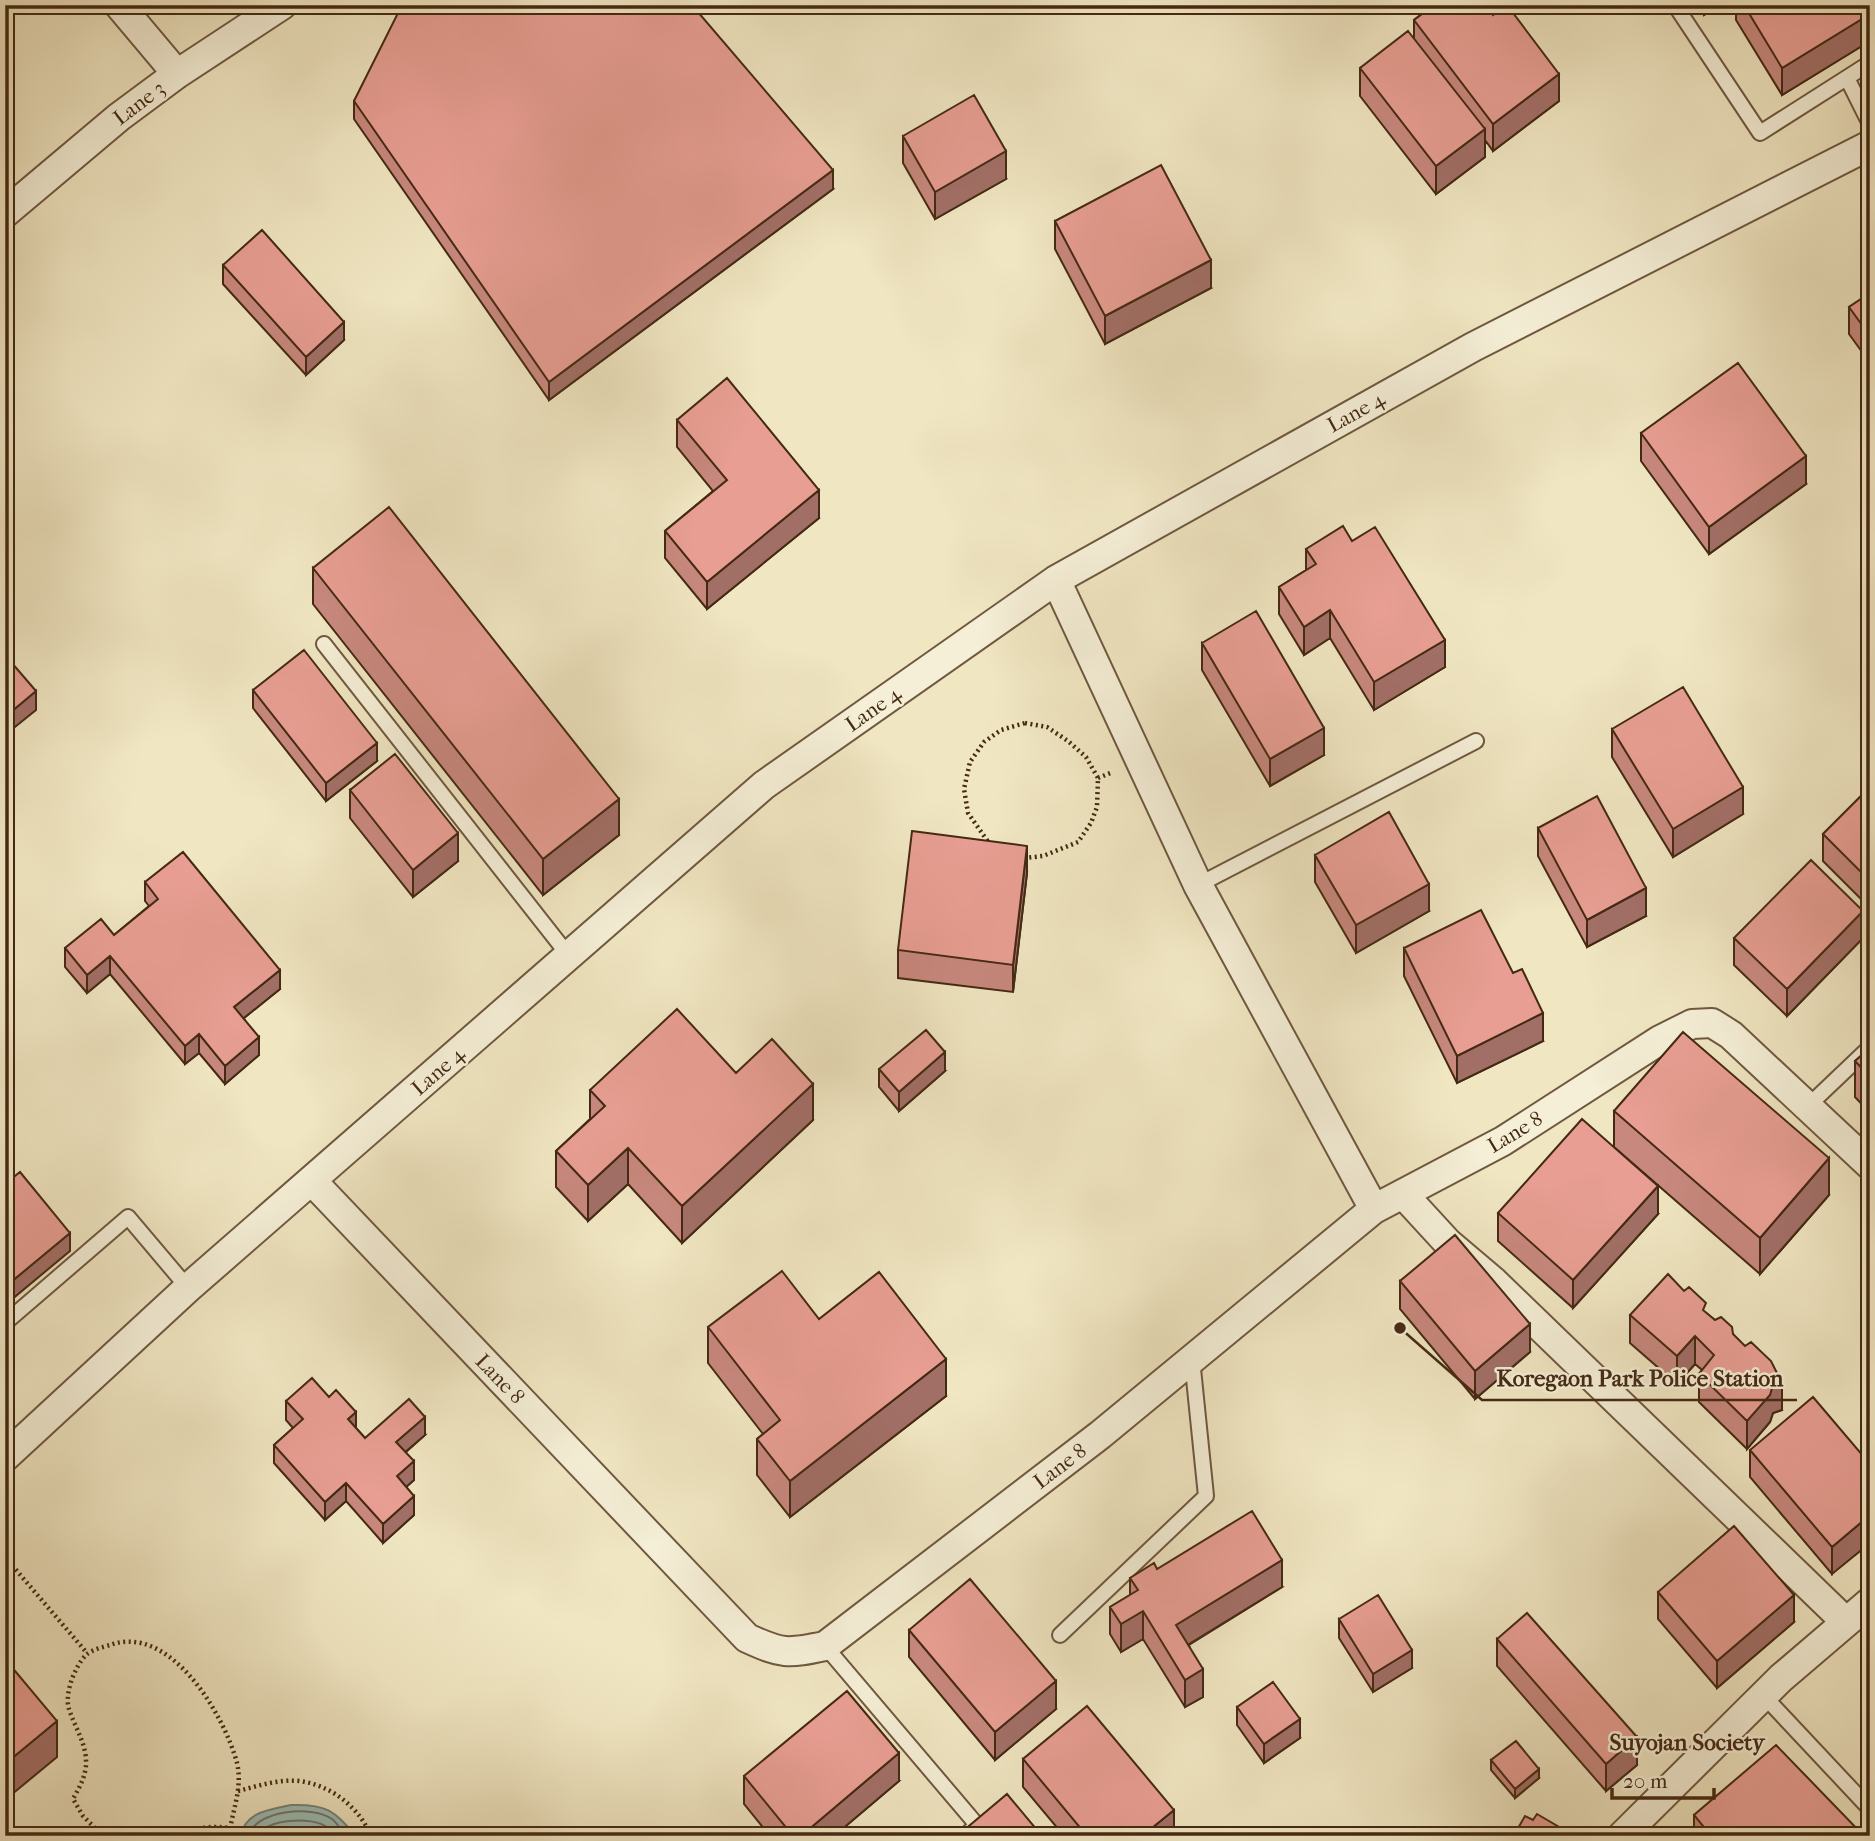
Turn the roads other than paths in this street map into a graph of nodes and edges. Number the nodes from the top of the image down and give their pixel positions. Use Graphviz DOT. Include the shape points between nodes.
graph roads {
  1 [pos="119,5"];
  2 [pos="282,5"];
  3 [pos="1675,5"];
  4 [pos="1870,63"];
  5 [pos="177,74"];
  6 [pos="1847,78"];
  7 [pos="1870,124"];
  8 [pos="1870,145"];
  9 [pos="5,213"];
  10 [pos="1056,580"];
  11 [pos="324,644"];
  12 [pos="1476,741"];
  13 [pos="1198,885"];
  14 [pos="569,956"];
  15 [pos="1870,1047"];
  16 [pos="1807,1107"];
  17 [pos="1870,1166"];
  18 [pos="312,1181"];
  19 [pos="1403,1194"];
  20 [pos="1374,1209"];
  21 [pos="188,1288"];
  22 [pos="5,1323"];
  23 [pos="1192,1359"];
  24 [pos="5,1457"];
  25 [pos="1870,1602"];
  26 [pos="1846,1622"];
  27 [pos="1060,1635"];
  28 [pos="825,1646"];
  29 [pos="1763,1695"];
  30 [pos="1870,1809"];
  31 [pos="965,1836"];
  32 [pos="1622,1836"];
  1 -- 5 [label="street"];
  2 -- 5 [label="street, Lane 3"];
  3 -- 6 [label="lane" via="1760,134"];
  4 -- 6 [label="lane"];
  5 -- 9 [label="street, Lane 3"];
  6 -- 7 [label="lane"];
  8 -- 10 [label="street, Lane 4" via="1473,347"];
  10 -- 13 [label="street"];
  10 -- 14 [label="street, Lane 4" via="764,785"];
  11 -- 14 [label="lane"];
  12 -- 13 [label="lane"];
  13 -- 20 [label="street"];
  14 -- 18 [label="street, Lane 4"];
  15 -- 16 [label="lane"];
  16 -- 17 [label="street, Lane 8"];
  16 -- 19 [label="street, Lane 8" via="1731,1035 1712,1023 1692,1024 1503,1141"];
  18 -- 21 [label="street, Lane 4"];
  18 -- 28 [label="street, Lane 8" via="747,1638 777,1652"];
  19 -- 20 [label="street, Lane 8"];
  19 -- 26 [label="street" via="1448,1243"];
  20 -- 23 [label="street, Lane 8"];
  21 -- 22 [label="lane" via="128,1217"];
  21 -- 24 [label="street, Lane 4"];
  23 -- 27 [label="lane" via="1206,1496"];
  23 -- 28 [label="street, Lane 8" via="1100,1436"];
  25 -- 26 [label="street"];
  26 -- 29 [label="street"];
  28 -- 31 [label="lane" via="851,1687 977,1825"];
  29 -- 30 [label="lane"];
  29 -- 32 [label="street"];
}
